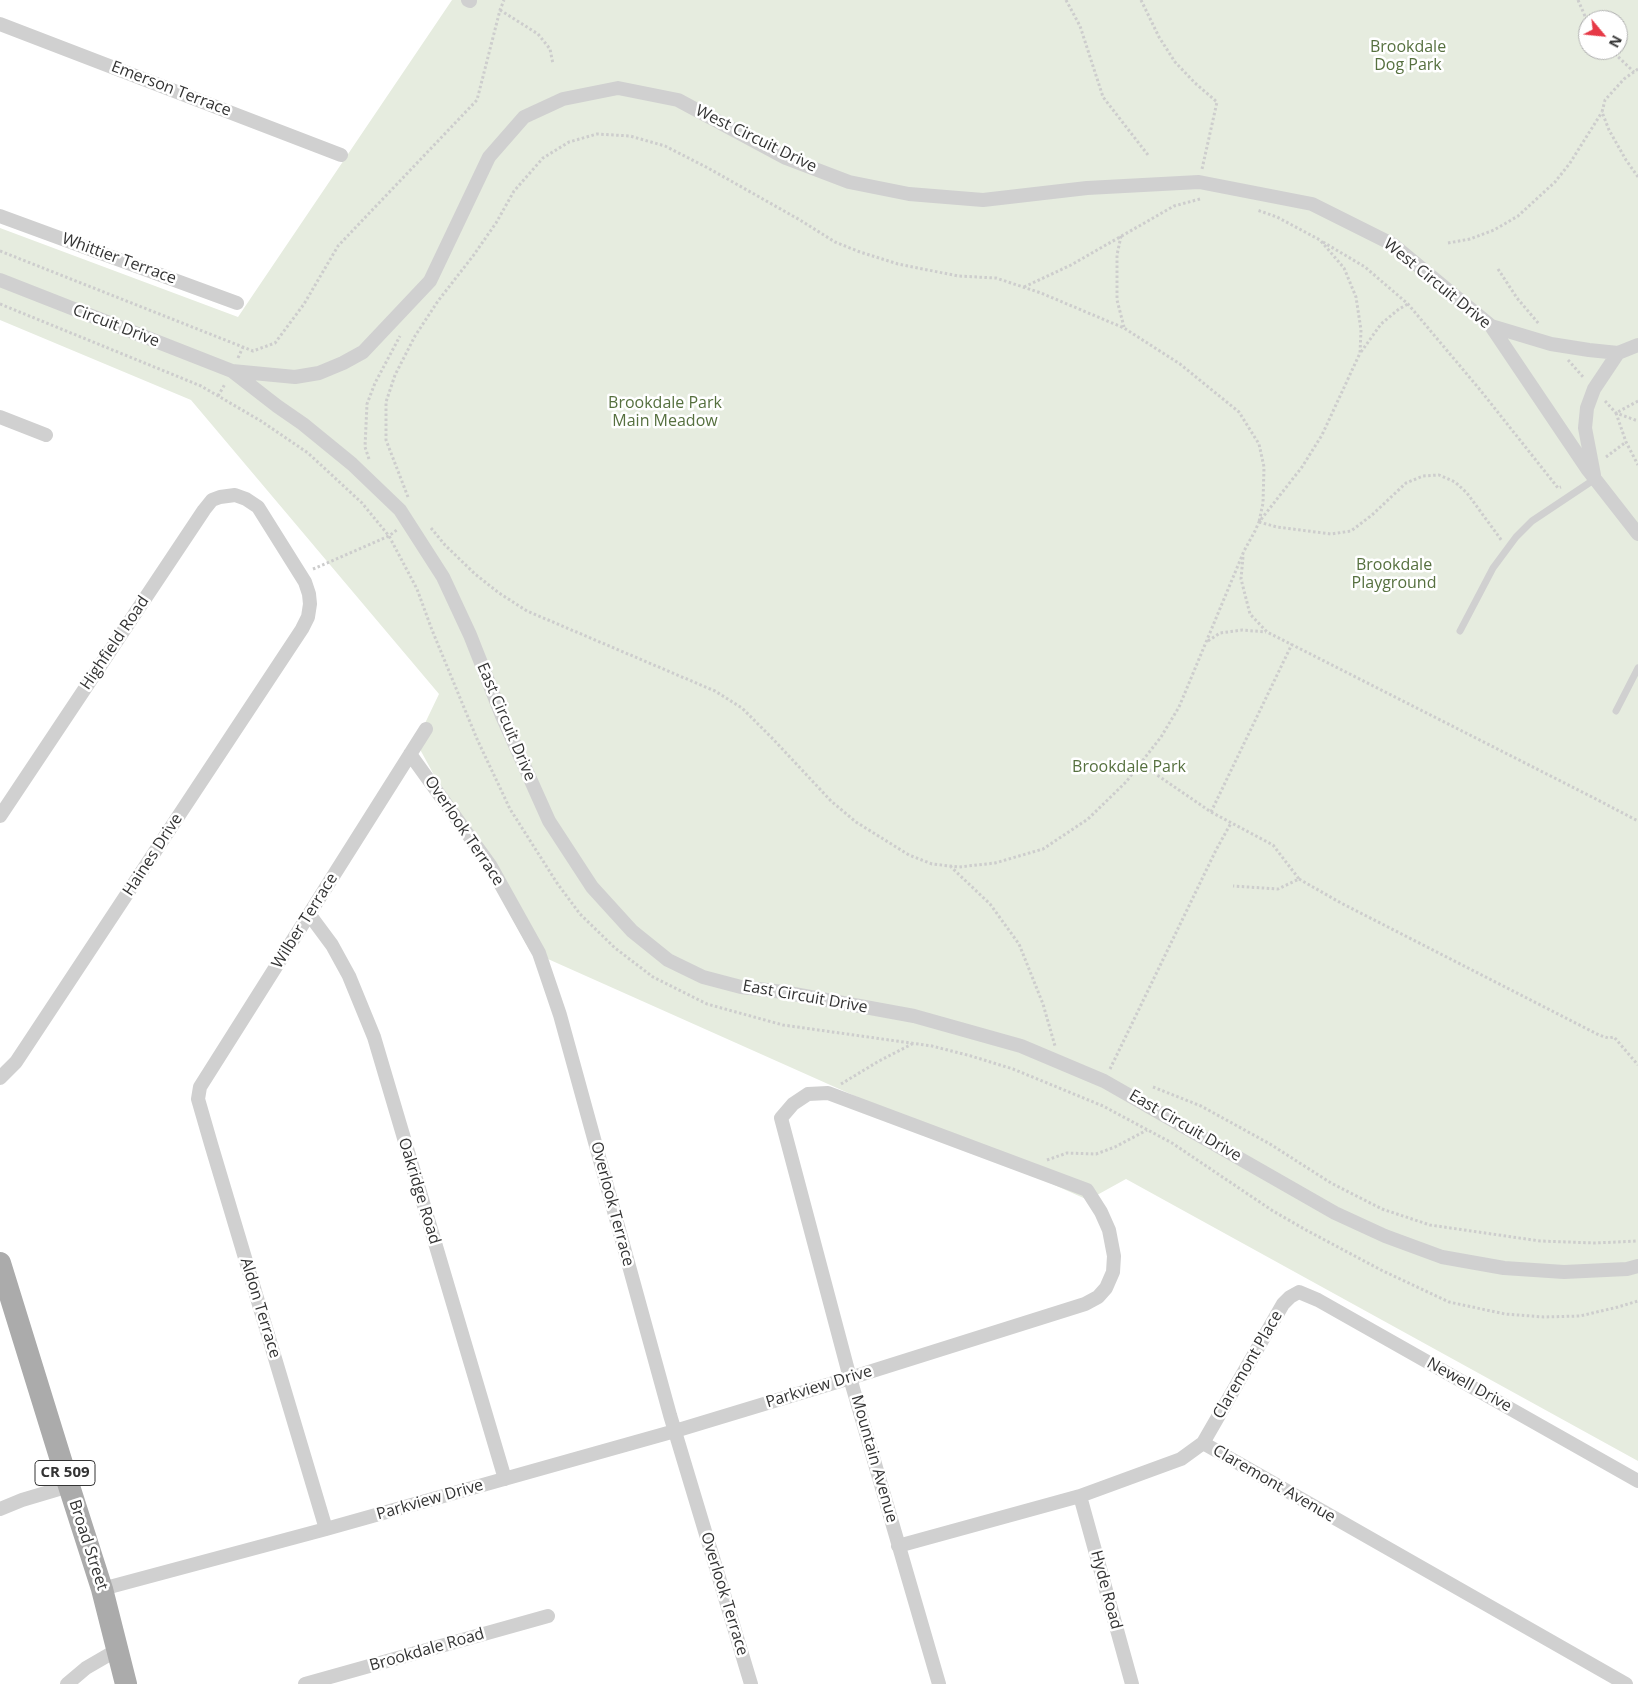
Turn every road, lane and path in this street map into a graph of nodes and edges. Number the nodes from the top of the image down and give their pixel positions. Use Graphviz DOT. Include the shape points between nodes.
graph roads {
  1 [pos="504,0"];
  2 [pos="1066,0"];
  3 [pos="1140,0"];
  4 [pos="500,10"];
  5 [pos="0,24"];
  6 [pos="1621,60"];
  7 [pos="553,64"];
  8 [pos="1638,69"];
  9 [pos="1634,72"];
  10 [pos="1602,112"];
  11 [pos="341,155"];
  12 [pos="1148,155"];
  13 [pos="1638,177"];
  14 [pos="1199,182"];
  15 [pos="1206,200"];
  16 [pos="1250,207"];
  17 [pos="0,216"];
  18 [pos="1121,236"];
  19 [pos="1320,240"];
  20 [pos="1448,243"];
  21 [pos="0,251"];
  22 [pos="0,280"];
  23 [pos="1024,287"];
  24 [pos="237,303"];
  25 [pos="0,304"];
  26 [pos="1408,304"];
  27 [pos="1491,326"];
  28 [pos="1124,328"];
  29 [pos="403,329"];
  30 [pos="1638,345"];
  31 [pos="1360,353"];
  32 [pos="1618,353"];
  33 [pos="232,371"];
  34 [pos="1638,401"];
  35 [pos="1616,412"];
  36 [pos="0,417"];
  37 [pos="1638,422"];
  38 [pos="46,435"];
  39 [pos="1638,465"];
  40 [pos="371,466"];
  41 [pos="1595,478"];
  42 [pos="1558,488"];
  43 [pos="246,499"];
  44 [pos="411,506"];
  45 [pos="1259,522"];
  46 [pos="429,526"];
  47 [pos="1638,534"];
  48 [pos="388,536"];
  49 [pos="1508,548"];
  50 [pos="1244,551"];
  51 [pos="300,574"];
  52 [pos="1460,631"];
  53 [pos="1267,632"];
  54 [pos="1206,642"];
  55 [pos="1292,644"];
  56 [pos="1638,668"];
  57 [pos="1616,711"];
  58 [pos="426,729"];
  59 [pos="410,754"];
  60 [pos="1141,764"];
  61 [pos="1211,812"];
  62 [pos="0,816"];
  63 [pos="1638,821"];
  64 [pos="1231,822"];
  65 [pos="950,866"];
  66 [pos="1300,880"];
  67 [pos="1233,886"];
  68 [pos="309,914"];
  69 [pos="915,1043"];
  70 [pos="1057,1061"];
  71 [pos="1638,1065"];
  72 [pos="0,1078"];
  73 [pos="1104,1081"];
  74 [pos="200,1087"];
  75 [pos="834,1087"];
  76 [pos="1153,1087"];
  77 [pos="781,1118"];
  78 [pos="1147,1130"];
  79 [pos="1046,1160"];
  80 [pos="1638,1241"];
  81 [pos="0,1263"];
  82 [pos="1638,1266"];
  83 [pos="1299,1292"];
  84 [pos="1638,1301"];
  85 [pos="850,1378"];
  86 [pos="675,1431"];
  87 [pos="1203,1443"];
  88 [pos="505,1479"];
  89 [pos="1638,1481"];
  90 [pos="69,1486"];
  91 [pos="1080,1496"];
  92 [pos="0,1509"];
  93 [pos="326,1529"];
  94 [pos="898,1546"];
  95 [pos="102,1588"];
  96 [pos="548,1616"];
  97 [pos="117,1650"];
  98 [pos="67,1684"];
  99 [pos="126,1684"];
  100 [pos="305,1684"];
  101 [pos="751,1684"];
  102 [pos="939,1684"];
  103 [pos="1132,1684"];
  104 [pos="1626,1684"];
  1 -- 4 [label="path"];
  2 -- 12 [label="path" via="1080,26 1103,97"];
  3 -- 14 [label="path" via="1175,62 1217,102"];
  4 -- 7 [label="path" via="538,34 550,49"];
  4 -- 21 [label="path" via="477,100 338,246 304,304 275,343 253,351 243,348"];
  5 -- 11 [label="street, Emerson Terrace"];
  6 -- 9 [label="path"];
  8 -- 9 [label="path"];
  9 -- 10 [label="path" via="1605,100"];
  10 -- 13 [label="path" via="1609,130"];
  10 -- 20 [label="path" via="1555,182 1518,216 1494,230"];
  14 -- 27 [label="street, West Circuit Drive" via="1312,204 1327,211 1392,244"];
  14 -- 33 [label="street, West Circuit Drive" via="1087,188 983,200 909,194 849,182 786,158 678,100 618,88 562,99 524,117 489,157 430,281 363,352 319,373 295,377"];
  15 -- 18 [label="path" via="1198,198 1174,206"];
  16 -- 19 [label="path"];
  17 -- 24 [label="street, Whittier Terrace"];
  18 -- 23 [label="path"];
  18 -- 28 [label="path" via="1117,255 1117,300"];
  19 -- 26 [label="path" via="1365,267"];
  19 -- 31 [label="path" via="1344,268 1356,297 1361,330"];
  22 -- 33 [label="street, Circuit Drive"];
  23 -- 28 [label="path"];
  23 -- 44 [label="path" via="996,278 958,276 898,264 834,242 665,146 630,136 597,134 569,142 543,158 514,191 496,223 415,336 395,375 386,402 386,440"];
  25 -- 48 [label="path" via="201,386 261,421 308,453 362,503"];
  26 -- 31 [label="path" via="1381,324"];
  26 -- 42 [label="path"];
  27 -- 32 [label="street" via="1551,344"];
  27 -- 41 [label="street, West Circuit Drive"];
  28 -- 45 [label="path" via="1180,364 1239,412 1259,444 1264,467 1264,503"];
  29 -- 40 [label="path" via="367,404 365,447"];
  30 -- 32 [label="street"];
  31 -- 45 [label="path" via="1322,435 1302,467"];
  32 -- 41 [label="street, West Circuit Drive" via="1594,389 1587,408 1585,428"];
  33 -- 70 [label="street, East Circuit Drive" via="352,464 400,510 443,577 549,821 592,887 632,931 668,960 703,977 741,988 783,992 914,1016 1003,1040"];
  34 -- 35 [label="path"];
  35 -- 37 [label="path"];
  35 -- 39 [label="path"];
  36 -- 38 [label="street"];
  41 -- 47 [label="street, West Circuit Drive"];
  41 -- 49 [label="lane" via="1532,521"];
  43 -- 51 [label="street, Haines Drive" via="266,518"];
  43 -- 62 [label="street, Highfield Road" via="235,495 220,496 204,510"];
  45 -- 49 [label="path" via="1331,534 1351,531 1406,483 1439,474 1467,493"];
  45 -- 50 [label="path"];
  46 -- 65 [label="path" via="475,574 528,611 715,690 742,708 831,801 856,822 909,855 932,864"];
  48 -- 51 [label="path"];
  48 -- 69 [label="path" via="418,589 477,739 510,809 580,914 615,948 653,977 707,1004 783,1025"];
  49 -- 52 [label="lane" via="1493,568"];
  50 -- 53 [label="path" via="1241,579 1250,614"];
  50 -- 54 [label="path"];
  51 -- 72 [label="street, Haines Drive" via="310,604 302,629 16,1062"];
  53 -- 54 [label="path" via="1242,630 1220,633"];
  53 -- 55 [label="path"];
  54 -- 60 [label="path" via="1179,707"];
  55 -- 61 [label="path"];
  55 -- 63 [label="path"];
  56 -- 57 [label="lane"];
  58 -- 59 [label="street, Wilber Terrace"];
  59 -- 68 [label="street, Wilber Terrace"];
  59 -- 86 [label="street, Overlook Terrace" via="490,865 539,953 560,1015"];
  60 -- 61 [label="path"];
  60 -- 65 [label="path" via="1088,819 1043,849 995,863"];
  61 -- 64 [label="path"];
  64 -- 66 [label="path" via="1273,845"];
  64 -- 73 [label="path"];
  65 -- 70 [label="path" via="990,904 1019,944 1043,1004"];
  66 -- 67 [label="path" via="1278,889"];
  66 -- 71 [label="path" via="1600,1035 1614,1037"];
  68 -- 74 [label="street, Wilber Terrace"];
  68 -- 88 [label="street, Oakridge Road" via="332,945 349,976 374,1037"];
  69 -- 75 [label="path"];
  69 -- 78 [label="path" via="1013,1069 1103,1106"];
  70 -- 73 [label="street, East Circuit Drive"];
  73 -- 82 [label="street, East Circuit Drive" via="1335,1213 1442,1257 1504,1268 1564,1272"];
  74 -- 93 [label="street, Aldon Terrace" via="198,1099"];
  76 -- 80 [label="path" via="1201,1106 1331,1183 1382,1209 1430,1225 1540,1240"];
  77 -- 85 [label="street, Mountain Avenue"];
  77 -- 85 [label="street, Parkview Drive" via="808,1094 828,1093 1087,1190 1110,1230 1113,1272 1098,1297 1085,1304"];
  78 -- 79 [label="path" via="1096,1154 1067,1153"];
  78 -- 84 [label="path" via="1306,1230 1449,1302 1505,1314 1544,1317 1580,1316"];
  81 -- 90 [label="main road, Broad Street / CR 509"];
  83 -- 87 [label="street, Claremont Place" via="1283,1304"];
  83 -- 89 [label="street, Newell Drive"];
  85 -- 86 [label="street, Parkview Drive"];
  85 -- 94 [label="street, Mountain Avenue"];
  86 -- 88 [label="street, Parkview Drive"];
  86 -- 101 [label="street, Overlook Terrace"];
  87 -- 91 [label="street, Claremont Avenue" via="1181,1459"];
  87 -- 104 [label="street, Claremont Avenue"];
  88 -- 93 [label="street, Parkview Drive"];
  90 -- 92 [label="street"];
  90 -- 95 [label="main road, Broad Street / CR 509"];
  91 -- 94 [label="street, Claremont Avenue"];
  91 -- 103 [label="street, Hyde Road"];
  93 -- 95 [label="street, Parkview Drive"];
  94 -- 102 [label="street, Mountain Avenue"];
  95 -- 97 [label="main road, Broad Street / CR 509"];
  96 -- 100 [label="street, Brookdale Road"];
  97 -- 98 [label="street" via="86,1668"];
  97 -- 99 [label="main road, Broad Street / CR 509"];
}
